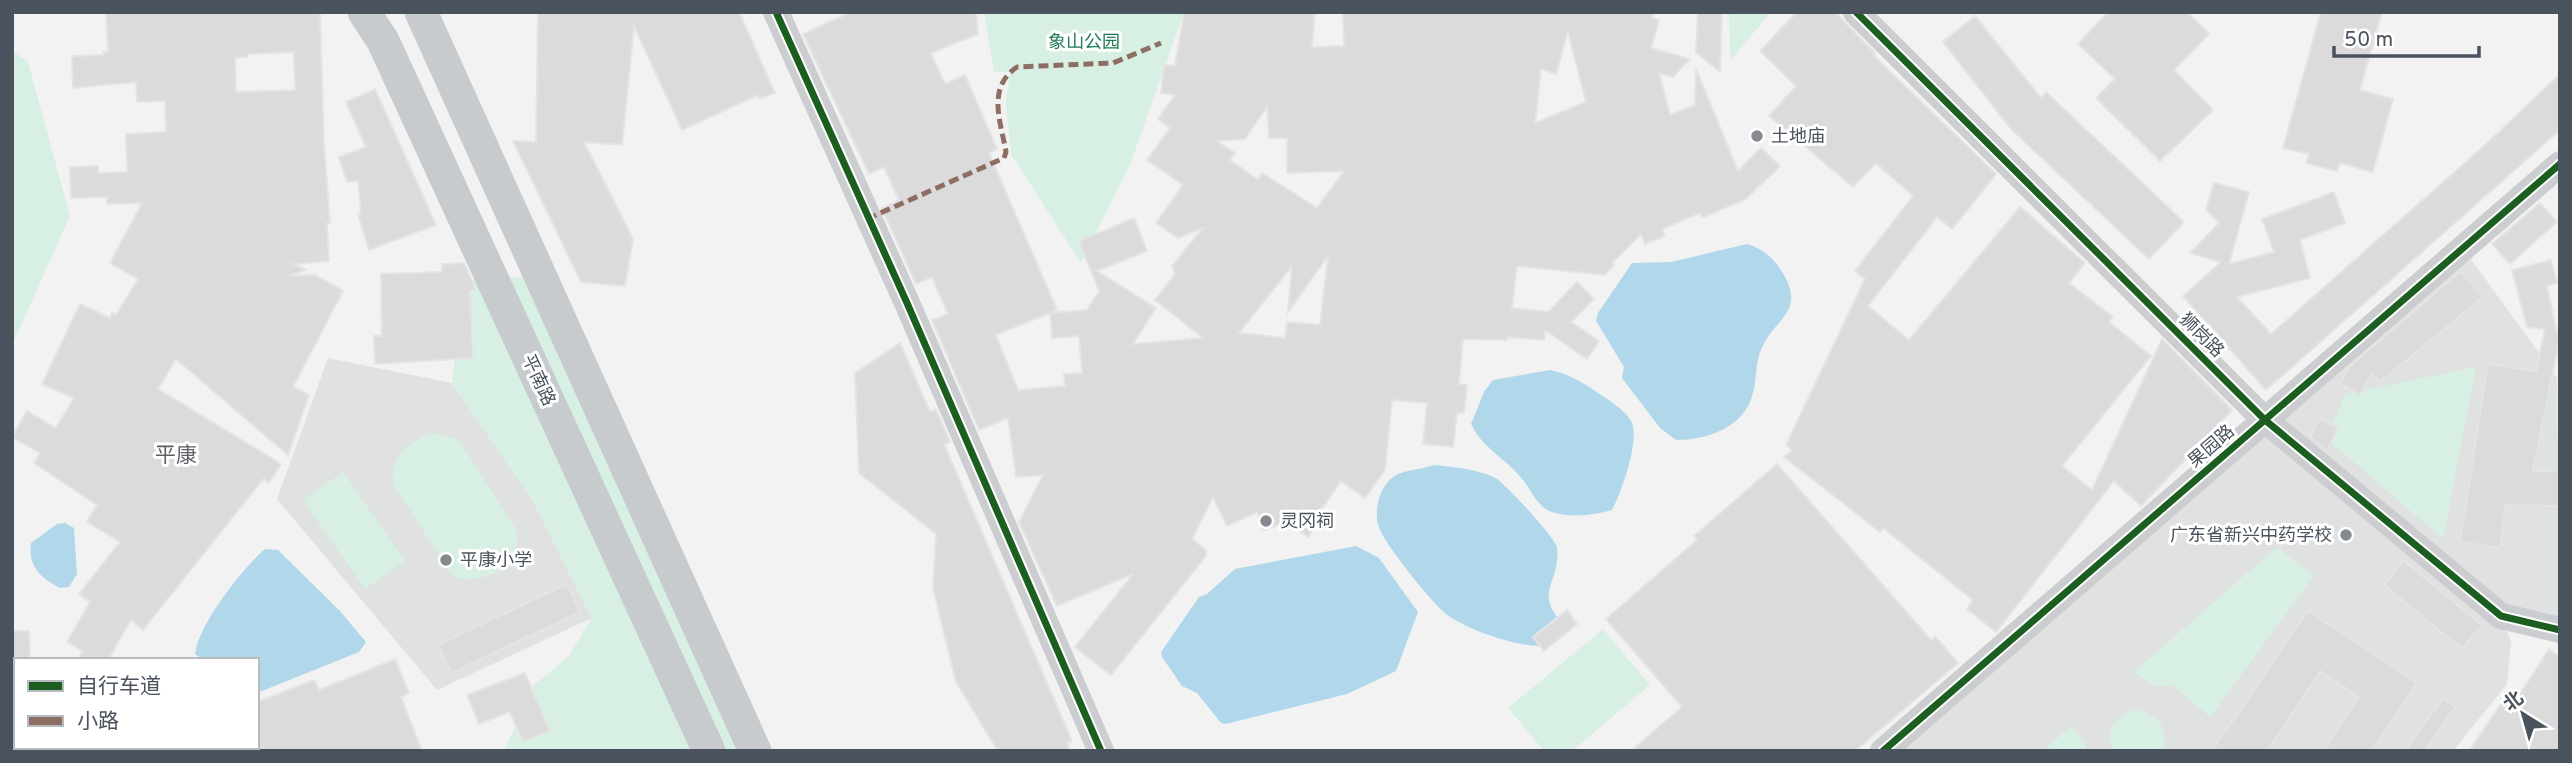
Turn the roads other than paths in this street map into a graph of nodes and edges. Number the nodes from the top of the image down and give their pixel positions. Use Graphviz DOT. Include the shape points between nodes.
graph roads {
  1 [pos="364,12"];
  2 [pos="421,12"];
  3 [pos="776,12"];
  4 [pos="1856,12"];
  5 [pos="2560,164"];
  6 [pos="2264,420"];
  7 [pos="2560,630"];
  8 [pos="709,751"];
  9 [pos="755,751"];
  10 [pos="1101,751"];
  11 [pos="1883,751"];
  1 -- 8 [label="main road, 平南路" via="389,53"];
  2 -- 9 [label="main road"];
  3 -- 10 [label="street"];
  4 -- 6 [label="street, 狮岗路"];
  5 -- 6 [label="street, 果园路"];
  6 -- 7 [label="street, 狮岗路" via="2501,616"];
  6 -- 11 [label="street, 果园路"];
}
